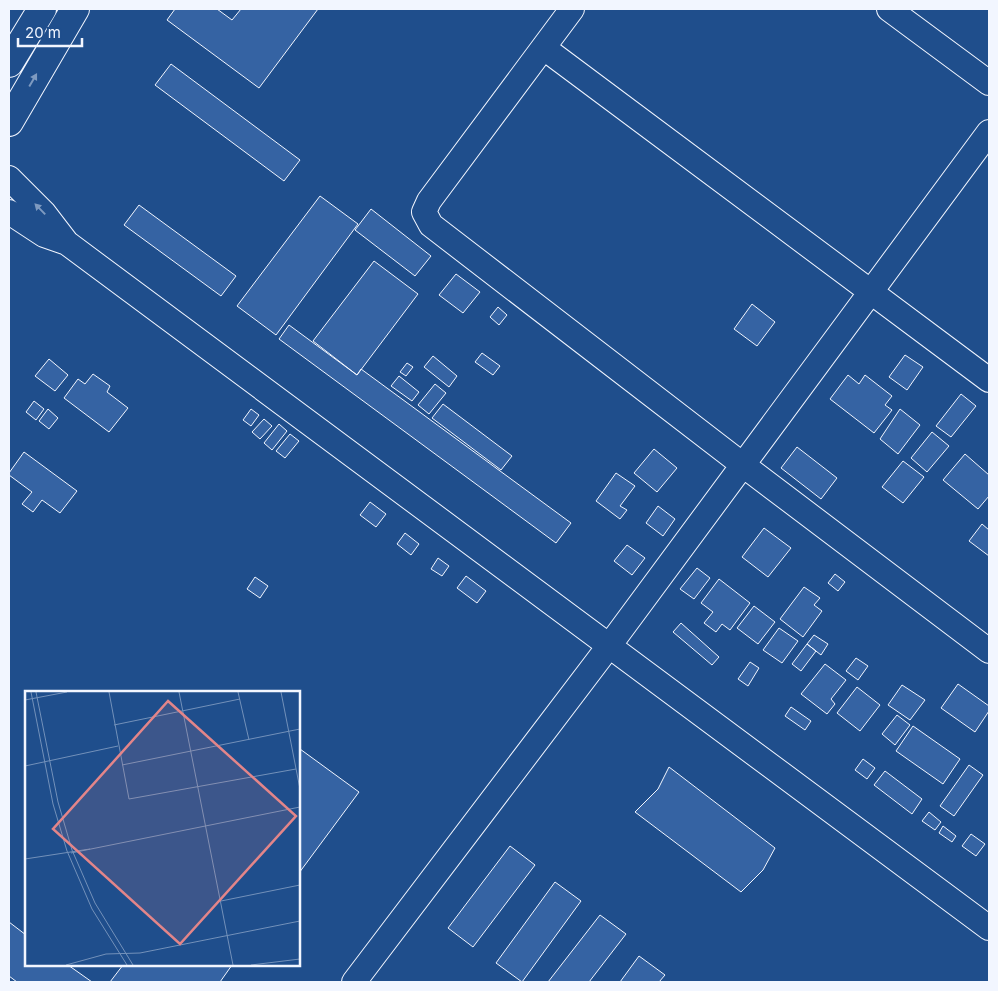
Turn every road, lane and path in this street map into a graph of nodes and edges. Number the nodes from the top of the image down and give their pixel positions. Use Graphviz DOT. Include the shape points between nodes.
graph roads {
  1 [pos="42,9"];
  2 [pos="75,9"];
  3 [pos="572,9"];
  4 [pos="889,9"];
  5 [pos="544,48"];
  6 [pos="9,63"];
  7 [pos="989,83"];
  8 [pos="9,122"];
  9 [pos="989,132"];
  10 [pos="9,178"];
  11 [pos="9,212"];
  12 [pos="67,243"];
  13 [pos="871,291"];
  14 [pos="989,380"];
  15 [pos="743,465"];
  16 [pos="609,646"];
  17 [pos="989,650"];
  18 [pos="989,928"];
  19 [pos="354,982"];
  1 -- 6 [label="highway"];
  8 -- 2 [label="highway, one-way"];
  3 -- 5 [label="street"];
  4 -- 7 [label="street"];
  5 -- 13 [label="street"];
  5 -- 15 [label="street" via="429,200 424,212 430,225"];
  9 -- 13 [label="street"];
  12 -- 10 [label="street, one-way" via="44,213"];
  11 -- 12 [label="street" via="44,235"];
  12 -- 16 [label="street"];
  13 -- 14 [label="street"];
  13 -- 15 [label="street"];
  15 -- 16 [label="street"];
  15 -- 17 [label="street"];
  16 -- 18 [label="street"];
  16 -- 19 [label="street"];
}
